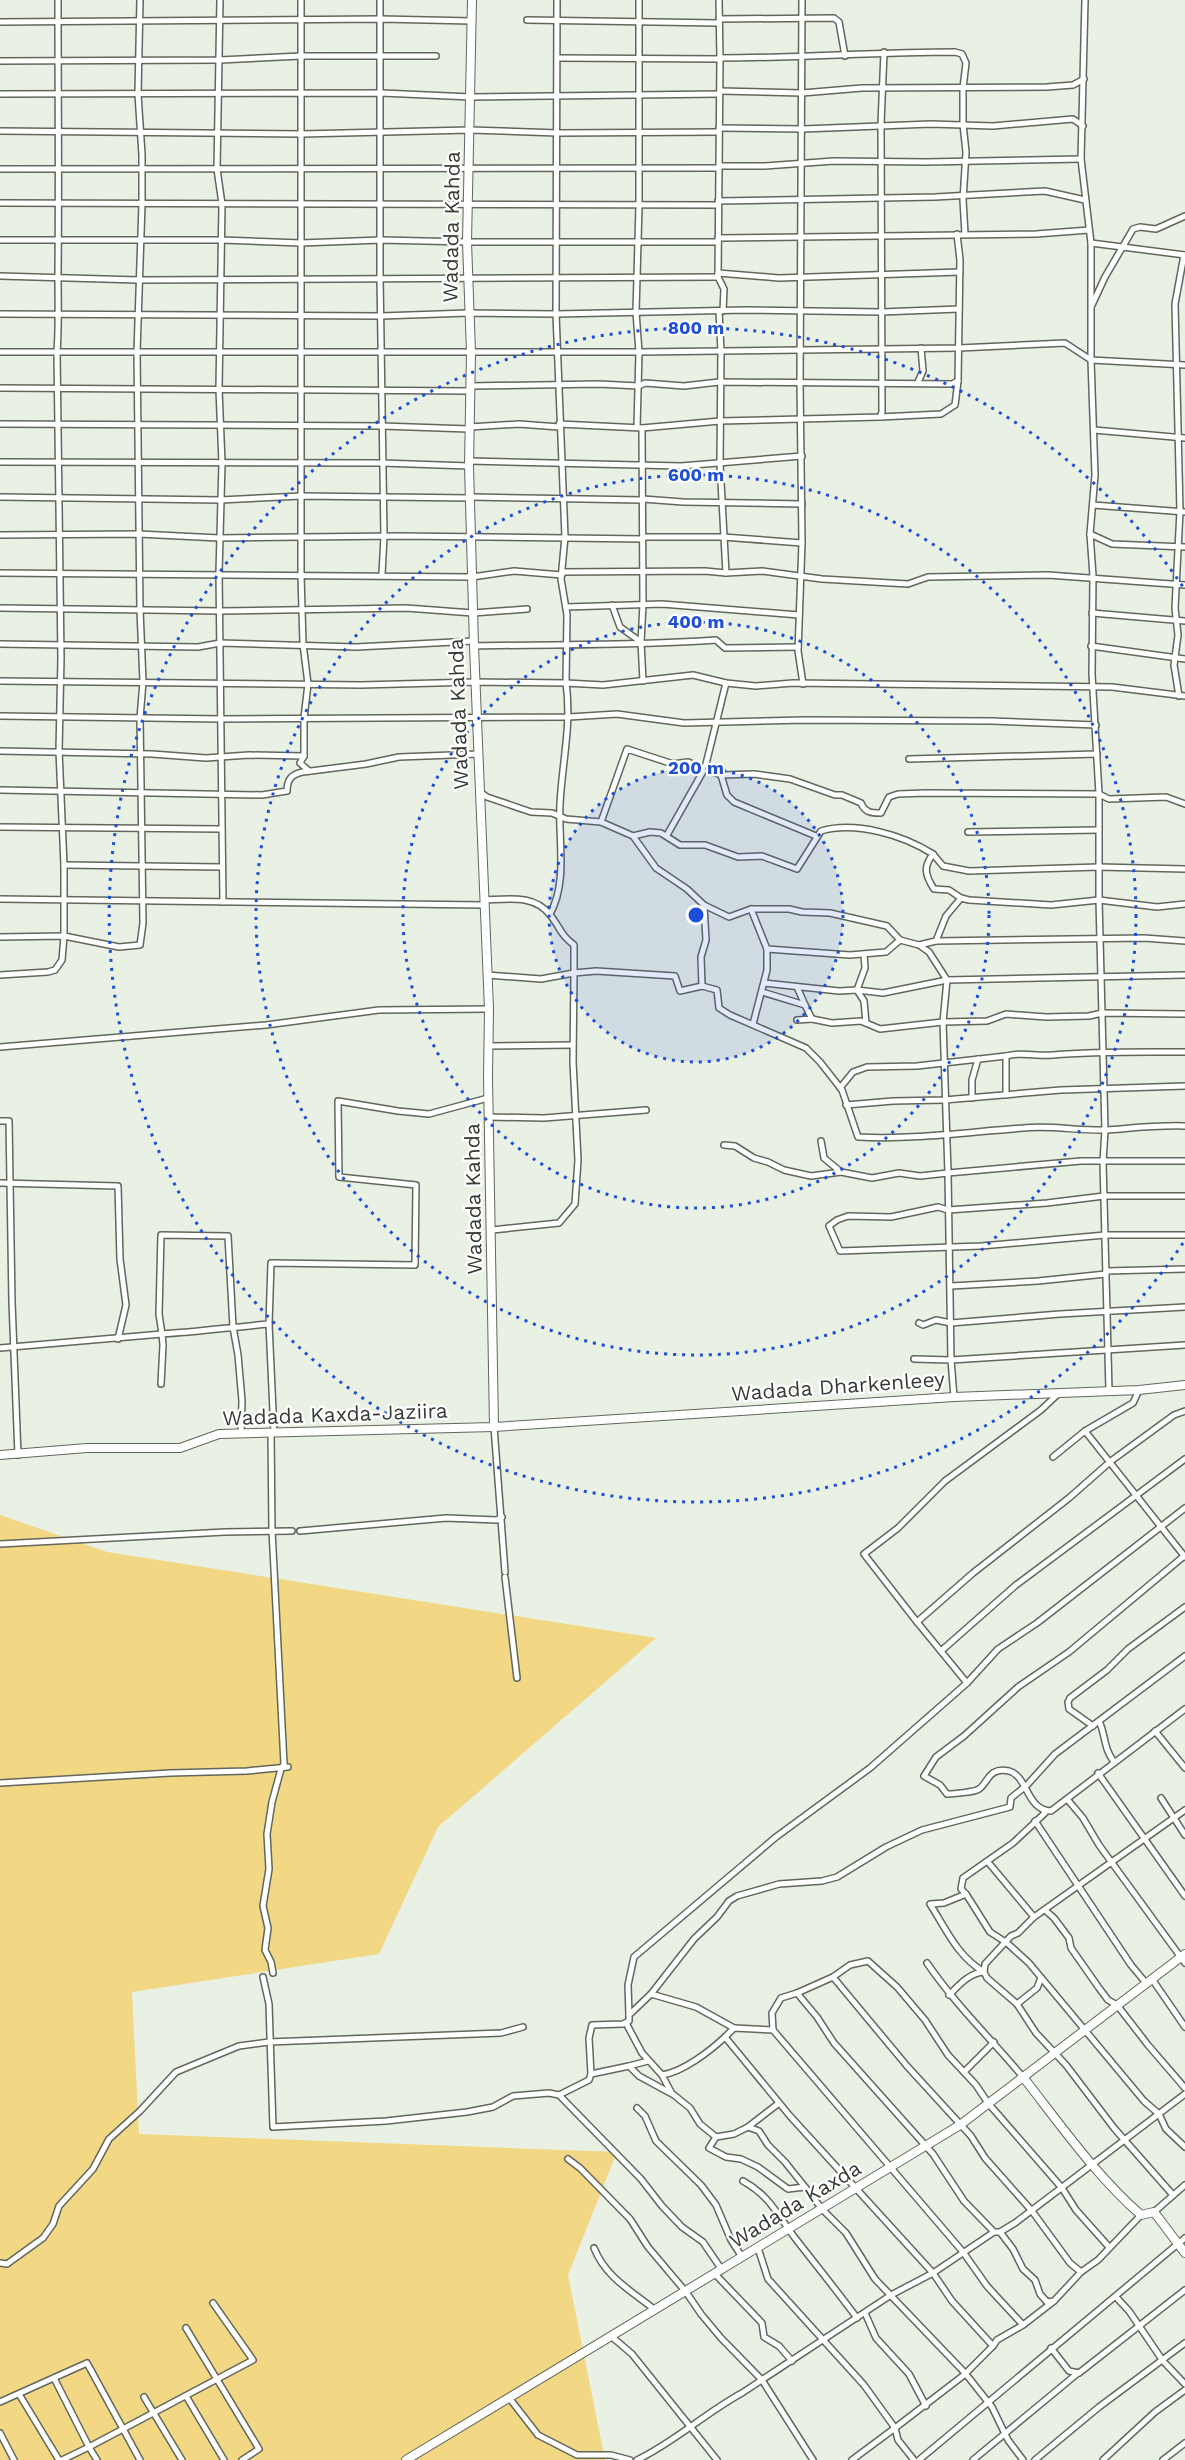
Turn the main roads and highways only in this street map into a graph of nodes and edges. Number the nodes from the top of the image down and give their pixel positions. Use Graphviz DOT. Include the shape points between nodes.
graph roads {
  1 [pos="472,0"];
  2 [pos="1185,1385"];
  3 [pos="494,1427"];
  4 [pos="0,1455"];
  5 [pos="1183,1958"];
  6 [pos="1023,2077"];
  7 [pos="1182,2241"];
  8 [pos="1185,2253"];
  9 [pos="406,2460"];
  1 -- 3 [label="main road, Wadada Kahda" via="467,242 471,352 469,463 489,1009"];
  2 -- 3 [label="main road, Wadada Dharkenleey"];
  3 -- 4 [label="main road, Wadada Kaxda-Jaziira" via="219,1434 180,1448 87,1448"];
  5 -- 6 [label="main road, Wadada Kaxda"];
  6 -- 7 [label="main road" via="1092,2164 1141,2215 1154,2212"];
  6 -- 9 [label="main road, Wadada Kaxda" via="960,2125"];
  7 -- 8 [label="main road"];
}
